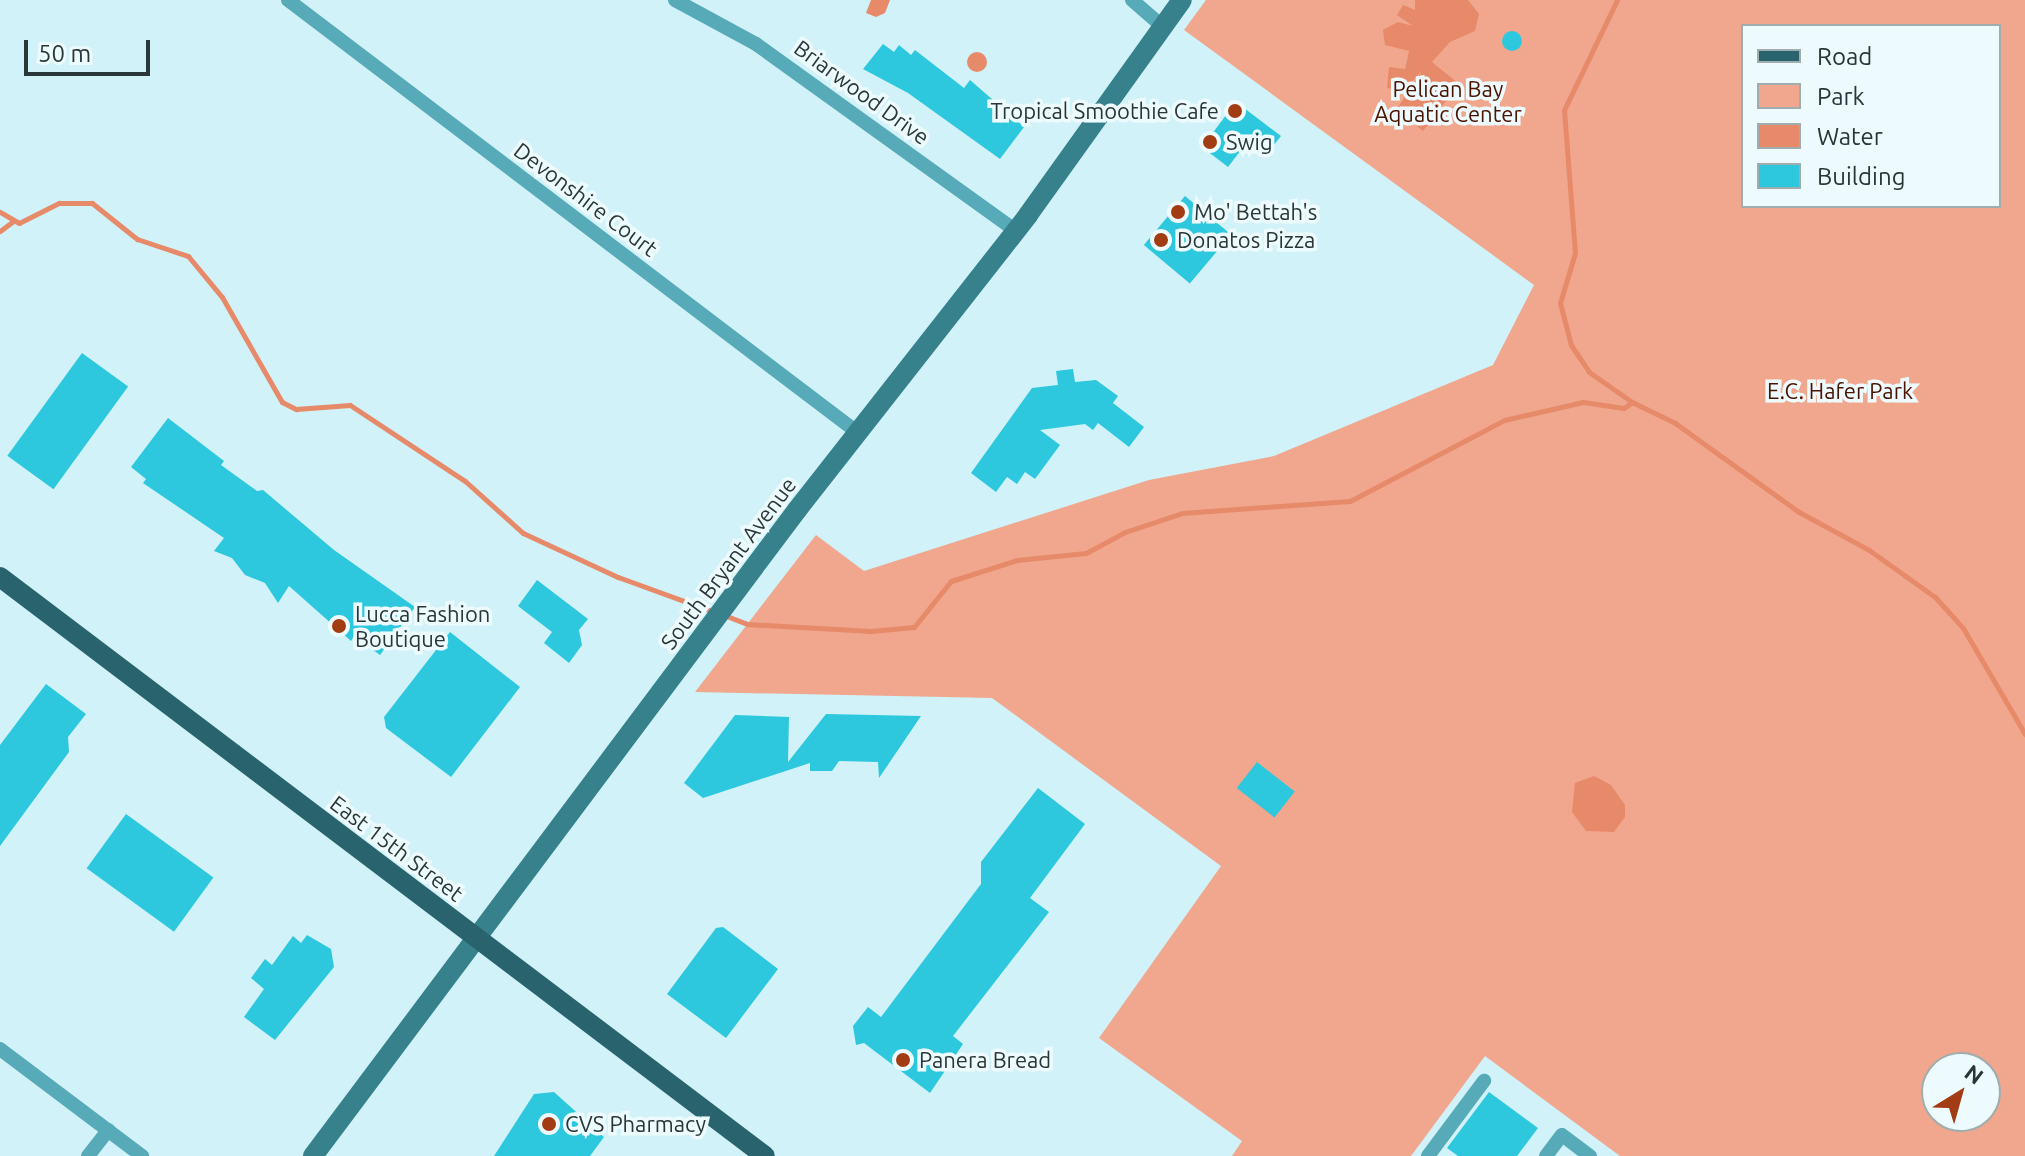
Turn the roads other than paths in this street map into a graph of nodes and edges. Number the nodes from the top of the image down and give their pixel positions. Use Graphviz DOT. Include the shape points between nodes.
graph roads {
  1 [pos="288,0"];
  2 [pos="675,0"];
  3 [pos="1132,0"];
  4 [pos="1182,0"];
  5 [pos="1162,26"];
  6 [pos="1016,231"];
  7 [pos="857,432"];
  8 [pos="0,577"];
  9 [pos="475,937"];
  10 [pos="0,1049"];
  11 [pos="1484,1081"];
  12 [pos="108,1130"];
  13 [pos="1434,1154"];
  14 [pos="88,1156"];
  15 [pos="142,1156"];
  16 [pos="313,1156"];
  17 [pos="765,1156"];
  18 [pos="1546,1156"];
  19 [pos="1590,1156"];
  1 -- 7 [label="street, Devonshire Court"];
  2 -- 6 [label="street, Briarwood Drive" via="756,44"];
  3 -- 5 [label="street"];
  4 -- 5 [label="main road, South Bryant Avenue"];
  5 -- 6 [label="main road, South Bryant Avenue"];
  6 -- 7 [label="main road, South Bryant Avenue"];
  7 -- 9 [label="main road, South Bryant Avenue"];
  8 -- 9 [label="main road, East 15th Street"];
  9 -- 16 [label="main road, South Bryant Avenue"];
  9 -- 17 [label="main road, East 15th Street"];
  10 -- 12 [label="street"];
  11 -- 13 [label="street"];
  12 -- 14 [label="street"];
  12 -- 15 [label="street"];
  18 -- 19 [label="street" via="1562,1135"];
}
